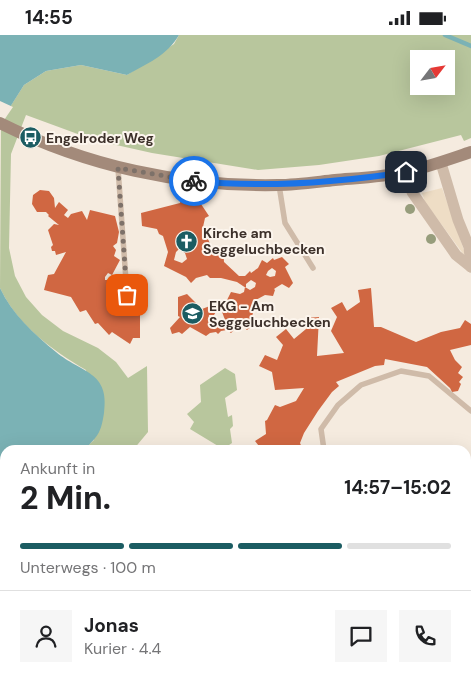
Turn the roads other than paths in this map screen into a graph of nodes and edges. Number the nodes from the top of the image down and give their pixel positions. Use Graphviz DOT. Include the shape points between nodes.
graph roads {
  1 [pos="0,123"];
  2 [pos="471,152"];
  3 [pos="441,163"];
  4 [pos="118,168"];
  5 [pos="406,172"];
  6 [pos="280,185"];
  7 [pos="471,267"];
  8 [pos="313,268"];
  9 [pos="127,295"];
  10 [pos="471,411"];
  11 [pos="323,445"];
  1 -- 4 [label="street" via="72,154"];
  2 -- 3 [label="street"];
  3 -- 5 [label="street"];
  3 -- 7 [label="street" via="469,247"];
  4 -- 6 [label="street" via="228,185"];
  4 -- 9 [label="lane"];
  5 -- 6 [label="street"];
  5 -- 7 [label="street" via="412,192 456,255"];
  6 -- 8 [label="lane" via="285,223"];
  10 -- 11 [label="lane" via="429,376 401,371 361,385 338,405 321,429"];
}
